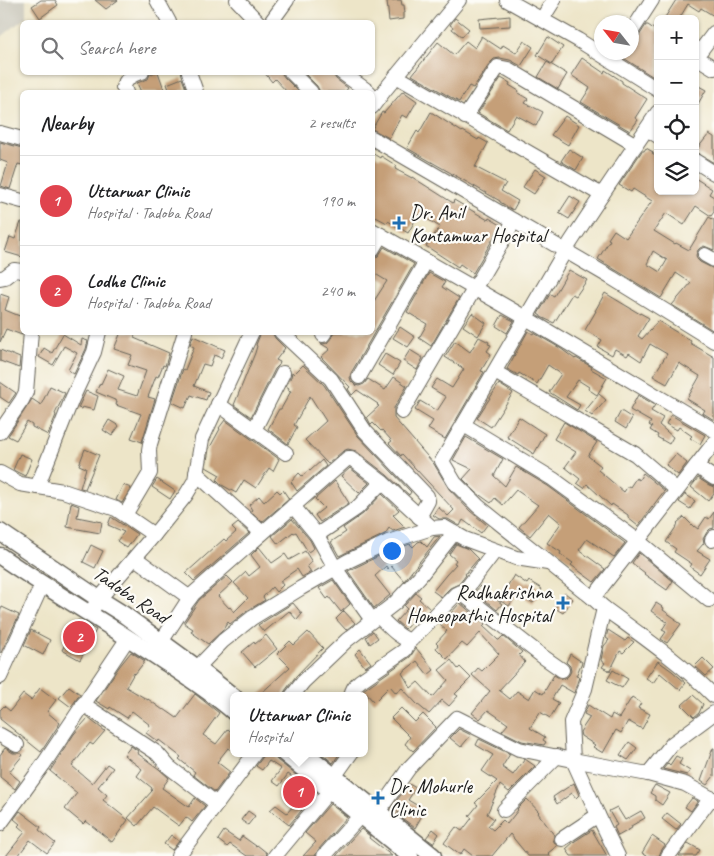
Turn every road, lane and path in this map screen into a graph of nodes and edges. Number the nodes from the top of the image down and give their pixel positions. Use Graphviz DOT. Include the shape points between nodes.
graph roads {
  1 [pos="157,0"];
  2 [pos="236,0"];
  3 [pos="286,0"];
  4 [pos="459,0"];
  5 [pos="507,0"];
  6 [pos="554,0"];
  7 [pos="652,0"];
  8 [pos="542,18"];
  9 [pos="168,20"];
  10 [pos="256,20"];
  11 [pos="273,20"];
  12 [pos="639,20"];
  13 [pos="714,34"];
  14 [pos="594,46"];
  15 [pos="699,54"];
  16 [pos="619,60"];
  17 [pos="699,60"];
  18 [pos="714,68"];
  19 [pos="133,75"];
  20 [pos="190,75"];
  21 [pos="294,75"];
  22 [pos="345,75"];
  23 [pos="396,76"];
  24 [pos="654,87"];
  25 [pos="125,90"];
  26 [pos="195,90"];
  27 [pos="309,90"];
  28 [pos="362,90"];
  29 [pos="375,97"];
  30 [pos="465,116"];
  31 [pos="652,132"];
  32 [pos="0,133"];
  33 [pos="20,138"];
  34 [pos="375,140"];
  35 [pos="636,145"];
  36 [pos="699,164"];
  37 [pos="714,173"];
  38 [pos="0,195"];
  39 [pos="602,195"];
  40 [pos="20,201"];
  41 [pos="514,221"];
  42 [pos="377,233"];
  43 [pos="565,251"];
  44 [pos="426,261"];
  45 [pos="20,271"];
  46 [pos="0,278"];
  47 [pos="475,289"];
  48 [pos="526,318"];
  49 [pos="31,335"];
  50 [pos="98,335"];
  51 [pos="184,335"];
  52 [pos="246,335"];
  53 [pos="284,335"];
  54 [pos="714,341"];
  55 [pos="495,372"];
  56 [pos="283,373"];
  57 [pos="359,377"];
  58 [pos="218,404"];
  59 [pos="402,412"];
  60 [pos="464,425"];
  61 [pos="254,430"];
  62 [pos="714,430"];
  63 [pos="0,432"];
  64 [pos="714,443"];
  65 [pos="286,453"];
  66 [pos="696,466"];
  67 [pos="0,473"];
  68 [pos="196,473"];
  69 [pos="714,478"];
  70 [pos="382,482"];
  71 [pos="37,487"];
  72 [pos="677,490"];
  73 [pos="293,506"];
  74 [pos="125,515"];
  75 [pos="419,517"];
  76 [pos="432,528"];
  77 [pos="0,532"];
  78 [pos="262,533"];
  79 [pos="454,533"];
  80 [pos="154,535"];
  81 [pos="317,535"];
  82 [pos="638,541"];
  83 [pos="495,551"];
  84 [pos="0,556"];
  85 [pos="135,558"];
  86 [pos="548,563"];
  87 [pos="335,568"];
  88 [pos="42,585"];
  89 [pos="462,593"];
  90 [pos="190,598"];
  91 [pos="593,598"];
  92 [pos="99,599"];
  93 [pos="709,600"];
  94 [pos="604,608"];
  95 [pos="90,614"];
  96 [pos="375,618"];
  97 [pos="128,638"];
  98 [pos="409,640"];
  99 [pos="161,642"];
  100 [pos="197,668"];
  101 [pos="562,670"];
  102 [pos="0,677"];
  103 [pos="295,692"];
  104 [pos="352,692"];
  105 [pos="230,694"];
  106 [pos="714,696"];
  107 [pos="83,704"];
  108 [pos="230,709"];
  109 [pos="714,713"];
  110 [pos="0,735"];
  111 [pos="17,745"];
  112 [pos="557,756"];
  113 [pos="252,757"];
  114 [pos="290,757"];
  115 [pos="308,757"];
  116 [pos="349,757"];
  117 [pos="572,760"];
  118 [pos="648,774"];
  119 [pos="332,784"];
  120 [pos="712,799"];
  121 [pos="217,804"];
  122 [pos="504,810"];
  123 [pos="378,812"];
  124 [pos="361,815"];
  125 [pos="598,815"];
  126 [pos="0,824"];
  127 [pos="562,839"];
  128 [pos="178,856"];
  129 [pos="274,856"];
  130 [pos="324,856"];
  131 [pos="410,856"];
  132 [pos="433,856"];
  133 [pos="618,856"];
  134 [pos="668,856"];
  1 -- 9 [label="street"];
  2 -- 10 [label="street"];
  3 -- 11 [label="street"];
  4 -- 23 [label="street"];
  5 -- 8 [label="street"];
  6 -- 8 [label="street"];
  7 -- 12 [label="street"];
  8 -- 14 [label="street"];
  13 -- 15 [label="street"];
  16 -- 24 [label="street"];
  17 -- 18 [label="street"];
  19 -- 25 [label="street" via="126,80"];
  20 -- 26 [label="street"];
  21 -- 27 [label="street"];
  22 -- 28 [label="street"];
  23 -- 29 [label="street"];
  23 -- 30 [label="street"];
  30 -- 35 [label="street" via="498,67 508,68"];
  30 -- 39 [label="street"];
  31 -- 35 [label="street"];
  32 -- 33 [label="street"];
  34 -- 41 [label="street"];
  35 -- 39 [label="street"];
  36 -- 37 [label="street"];
  38 -- 40 [label="street"];
  39 -- 43 [label="street"];
  41 -- 43 [label="street"];
  41 -- 47 [label="street"];
  42 -- 44 [label="street"];
  43 -- 48 [label="street"];
  43 -- 54 [label="street"];
  44 -- 47 [label="street"];
  44 -- 57 [label="street"];
  45 -- 46 [label="street" via="14,270"];
  47 -- 48 [label="street"];
  47 -- 59 [label="street"];
  48 -- 55 [label="street"];
  48 -- 62 [label="street"];
  49 -- 63 [label="street" via="26,392"];
  50 -- 71 [label="street"];
  51 -- 74 [label="street" via="150,444 150,473"];
  52 -- 58 [label="street"];
  53 -- 75 [label="street" via="332,380 366,431 427,496 427,504"];
  55 -- 60 [label="street"];
  55 -- 72 [label="street" via="635,454"];
  56 -- 61 [label="street"];
  58 -- 61 [label="street"];
  58 -- 68 [label="street" via="202,439"];
  60 -- 82 [label="street" via="553,478"];
  60 -- 86 [label="street" via="442,461 455,483"];
  61 -- 65 [label="street"];
  64 -- 66 [label="street"];
  66 -- 69 [label="street"];
  66 -- 72 [label="street"];
  67 -- 71 [label="street" via="20,484"];
  68 -- 78 [label="street"];
  68 -- 80 [label="street" via="186,495"];
  70 -- 73 [label="street" via="348,458"];
  70 -- 75 [label="street"];
  70 -- 81 [label="street" via="357,508"];
  71 -- 74 [label="street" via="63,491"];
  72 -- 82 [label="street"];
  73 -- 78 [label="street"];
  73 -- 81 [label="street"];
  74 -- 80 [label="street"];
  75 -- 76 [label="street"];
  76 -- 79 [label="street" via="444,527"];
  76 -- 87 [label="street" via="388,542"];
  77 -- 92 [label="main road, Tadoba Road"];
  78 -- 90 [label="street"];
  79 -- 83 [label="street"];
  79 -- 96 [label="street" via="395,603"];
  80 -- 85 [label="street"];
  81 -- 87 [label="street"];
  82 -- 91 [label="street"];
  82 -- 93 [label="street"];
  83 -- 86 [label="street"];
  83 -- 89 [label="street"];
  84 -- 88 [label="main road, Tadoba Road"];
  85 -- 90 [label="street"];
  85 -- 92 [label="street"];
  86 -- 91 [label="street"];
  87 -- 96 [label="street"];
  87 -- 100 [label="street" via="252,618"];
  88 -- 95 [label="main road, Tadoba Road"];
  88 -- 102 [label="street"];
  89 -- 98 [label="street" via="456,594"];
  89 -- 101 [label="street"];
  90 -- 99 [label="street"];
  91 -- 94 [label="street"];
  92 -- 95 [label="street"];
  92 -- 99 [label="main road, Tadoba Road"];
  94 -- 106 [label="street"];
  94 -- 117 [label="street" via="585,689 572,722"];
  95 -- 97 [label="main road, Tadoba Road"];
  96 -- 98 [label="street"];
  96 -- 103 [label="street" via="332,653"];
  97 -- 107 [label="street"];
  97 -- 108 [label="main road, Tadoba Road"];
  98 -- 104 [label="street" via="405,650 360,681"];
  99 -- 100 [label="main road, Tadoba Road"];
  100 -- 105 [label="main road, Tadoba Road"];
  107 -- 121 [label="street" via="157,753 169,767"];
  107 -- 126 [label="street"];
  109 -- 118 [label="street" via="672,744"];
  110 -- 111 [label="street"];
  112 -- 117 [label="street"];
  112 -- 122 [label="street"];
  112 -- 123 [label="street" via="519,749 457,718 408,768"];
  113 -- 121 [label="street"];
  114 -- 119 [label="main road"];
  115 -- 119 [label="main road"];
  116 -- 119 [label="street"];
  117 -- 118 [label="street"];
  117 -- 125 [label="street"];
  118 -- 120 [label="street" via="685,784"];
  119 -- 123 [label="main road"];
  119 -- 124 [label="main road"];
  119 -- 129 [label="street"];
  120 -- 134 [label="street"];
  121 -- 128 [label="street"];
  123 -- 132 [label="main road"];
  124 -- 130 [label="street"];
  124 -- 131 [label="main road"];
  125 -- 127 [label="street"];
  125 -- 133 [label="street"];
}
